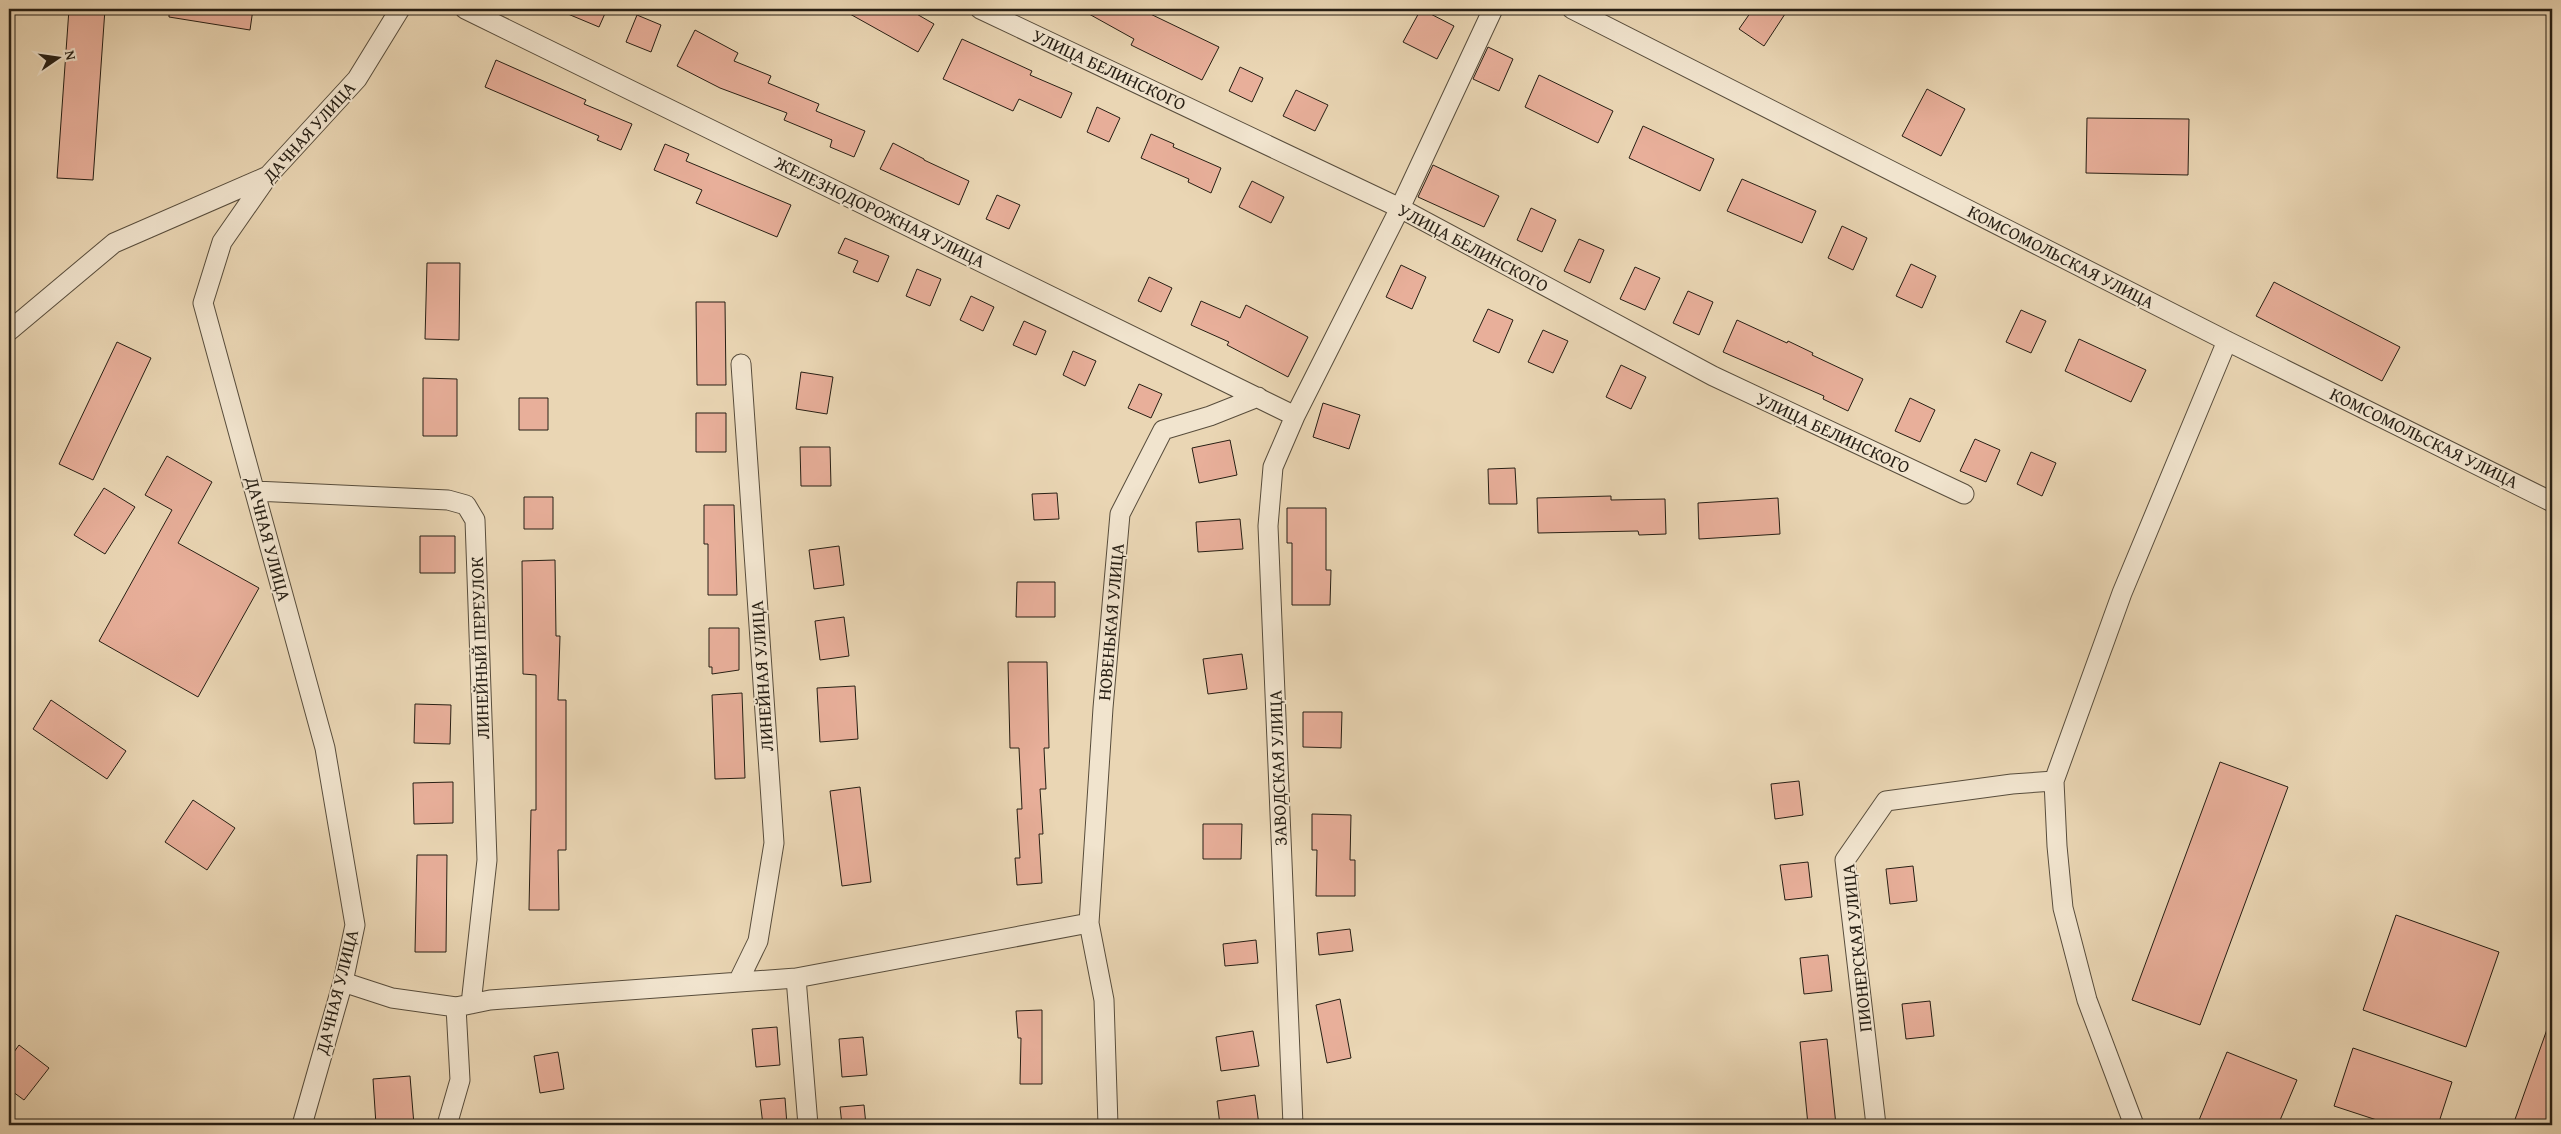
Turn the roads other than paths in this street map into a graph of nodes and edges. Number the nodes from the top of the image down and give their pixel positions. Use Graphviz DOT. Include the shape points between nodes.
graph roads {
  1 [pos="400,9"];
  2 [pos="466,9"];
  3 [pos="980,9"];
  4 [pos="1493,9"];
  5 [pos="1579,10"];
  6 [pos="268,176"];
  7 [pos="1400,208"];
  8 [pos="9,331"];
  9 [pos="2227,341"];
  10 [pos="741,364"];
  11 [pos="1258,397"];
  12 [pos="1295,416"];
  13 [pos="255,491"];
  14 [pos="1964,494"];
  15 [pos="2552,502"];
  16 [pos="2054,781"];
  17 [pos="1089,923"];
  18 [pos="796,978"];
  19 [pos="343,982"];
  20 [pos="738,982"];
  21 [pos="464,1005"];
  22 [pos="302,1125"];
  23 [pos="447,1125"];
  24 [pos="808,1125"];
  25 [pos="1108,1125"];
  26 [pos="1293,1125"];
  27 [pos="1876,1125"];
  28 [pos="2134,1125"];
  1 -- 6 [label="street, ДАЧНАЯ УЛИЦА" via="357,79"];
  2 -- 11 [label="street, ЖЕЛЕЗНОДОРОЖНАЯ УЛИЦА"];
  3 -- 7 [label="street, УЛИЦА БЕЛИНСКОГО"];
  4 -- 7 [label="street, ЗАВОДСКАЯ УЛИЦА"];
  5 -- 9 [label="street, КОМСОМОЛЬСКАЯ УЛИЦА"];
  6 -- 8 [label="street" via="114,243"];
  6 -- 13 [label="street, ДАЧНАЯ УЛИЦА" via="222,242 203,303"];
  7 -- 12 [label="street, ЗАВОДСКАЯ УЛИЦА"];
  7 -- 14 [label="street, УЛИЦА БЕЛИНСКОГО" via="1713,376"];
  9 -- 15 [label="street, КОМСОМОЛЬСКАЯ УЛИЦА"];
  9 -- 16 [label="street" via="2122,593"];
  10 -- 20 [label="street, ЛИНЕЙНАЯ УЛИЦА" via="774,843 758,941"];
  11 -- 12 [label="street, ЖЕЛЕЗНОДОРОЖНАЯ УЛИЦА"];
  11 -- 17 [label="street, НОВЕНЬКАЯ УЛИЦА" via="1163,430 1120,514"];
  12 -- 26 [label="street, ЗАВОДСКАЯ УЛИЦА" via="1273,467 1268,526"];
  13 -- 19 [label="street, ДАЧНАЯ УЛИЦА" via="325,748 355,925"];
  13 -- 21 [label="street, ЛИНЕЙНЫЙ ПЕРЕУЛОК" via="448,500 466,505 475,520 487,860"];
  16 -- 27 [label="street, ПИОНЕРСКАЯ УЛИЦА" via="1886,801 1845,860"];
  16 -- 28 [label="street" via="2063,908 2087,1000"];
  17 -- 18 [label="street"];
  17 -- 25 [label="street, НОВЕНЬКАЯ УЛИЦА" via="1104,1000"];
  18 -- 20 [label="street"];
  18 -- 24 [label="street"];
  19 -- 21 [label="street" via="392,998"];
  19 -- 22 [label="street, ДАЧНАЯ УЛИЦА"];
  20 -- 21 [label="street" via="490,1000"];
  21 -- 23 [label="street, ЛИНЕЙНЫЙ ПЕРЕУЛОК" via="460,1080"];
}
